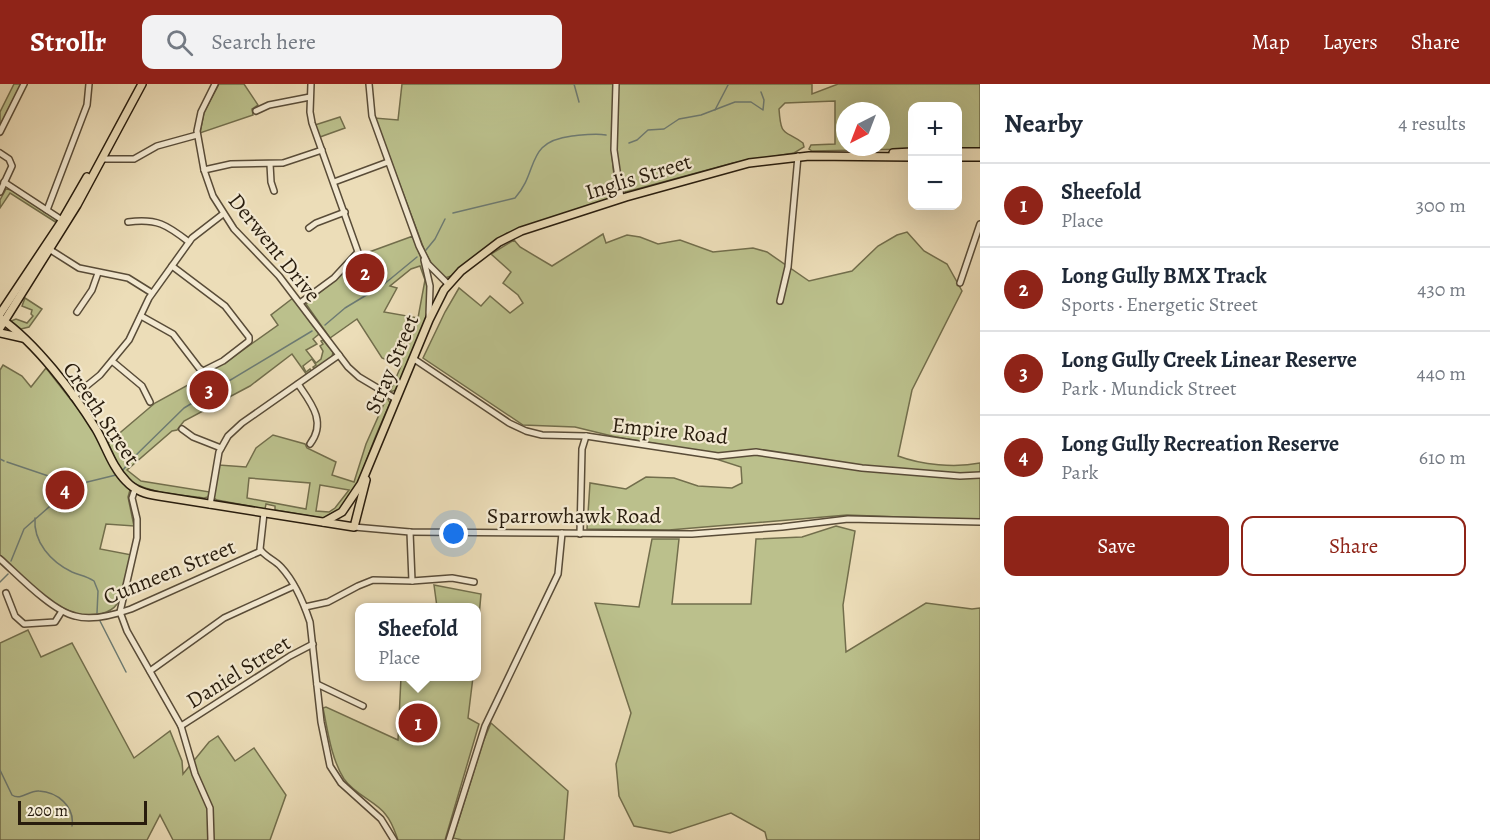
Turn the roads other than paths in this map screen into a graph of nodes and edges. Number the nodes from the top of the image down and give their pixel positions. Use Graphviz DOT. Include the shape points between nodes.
graph roads {
  1 [pos="24,84"];
  2 [pos="89,84"];
  3 [pos="142,84"];
  4 [pos="215,84"];
  5 [pos="311,84"];
  6 [pos="369,84"];
  7 [pos="616,84"];
  8 [pos="310,97"];
  9 [pos="256,111"];
  10 [pos="0,132"];
  11 [pos="197,135"];
  12 [pos="322,150"];
  13 [pos="908,152"];
  14 [pos="962,152"];
  15 [pos="980,152"];
  16 [pos="0,153"];
  17 [pos="890,154"];
  18 [pos="798,156"];
  19 [pos="836,156"];
  20 [pos="858,156"];
  21 [pos="908,157"];
  22 [pos="962,157"];
  23 [pos="980,158"];
  24 [pos="100,159"];
  25 [pos="388,162"];
  26 [pos="270,164"];
  27 [pos="204,170"];
  28 [pos="334,182"];
  29 [pos="2,184"];
  30 [pos="274,191"];
  31 [pos="0,192"];
  32 [pos="621,198"];
  33 [pos="47,210"];
  34 [pos="345,212"];
  35 [pos="223,214"];
  36 [pos="64,221"];
  37 [pos="128,222"];
  38 [pos="980,224"];
  39 [pos="309,228"];
  40 [pos="189,242"];
  41 [pos="50,249"];
  42 [pos="422,253"];
  43 [pos="172,266"];
  44 [pos="98,273"];
  45 [pos="960,283"];
  46 [pos="447,284"];
  47 [pos="152,293"];
  48 [pos="780,301"];
  49 [pos="300,303"];
  50 [pos="77,312"];
  51 [pos="141,316"];
  52 [pos="1,320"];
  53 [pos="429,320"];
  54 [pos="0,333"];
  55 [pos="28,340"];
  56 [pos="339,355"];
  57 [pos="414,359"];
  58 [pos="112,361"];
  59 [pos="298,384"];
  60 [pos="73,397"];
  61 [pos="396,399"];
  62 [pos="150,402"];
  63 [pos="182,429"];
  64 [pos="586,436"];
  65 [pos="310,444"];
  66 [pos="221,448"];
  67 [pos="371,460"];
  68 [pos="980,475"];
  69 [pos="135,489"];
  70 [pos="210,505"];
  71 [pos="348,505"];
  72 [pos="264,513"];
  73 [pos="324,522"];
  74 [pos="980,522"];
  75 [pos="349,526"];
  76 [pos="410,532"];
  77 [pos="562,533"];
  78 [pos="580,534"];
  79 [pos="261,551"];
  80 [pos="0,558"];
  81 [pos="412,581"];
  82 [pos="474,582"];
  83 [pos="294,586"];
  84 [pos="6,593"];
  85 [pos="305,607"];
  86 [pos="62,611"];
  87 [pos="120,612"];
  88 [pos="313,644"];
  89 [pos="150,671"];
  90 [pos="317,684"];
  91 [pos="363,706"];
  92 [pos="181,726"];
  93 [pos="211,840"];
  94 [pos="393,840"];
  95 [pos="449,840"];
  1 -- 10 [label="street"];
  2 -- 33 [label="street" via="87,105"];
  3 -- 24 [label="main road"];
  4 -- 11 [label="street, Derwent Drive" via="201,112"];
  5 -- 8 [label="street"];
  6 -- 25 [label="street" via="372,116"];
  7 -- 32 [label="street" via="614,150"];
  8 -- 9 [label="street"];
  8 -- 12 [label="street" via="312,123"];
  11 -- 24 [label="street" via="157,146 134,159"];
  11 -- 27 [label="street, Derwent Drive"];
  12 -- 26 [label="street"];
  12 -- 28 [label="street"];
  13 -- 17 [label="main road, Inglis Street"];
  14 -- 15 [label="main road"];
  16 -- 29 [label="street" via="12,165"];
  18 -- 19 [label="main road, Inglis Street"];
  18 -- 32 [label="main road, Inglis Street" via="738,165"];
  18 -- 48 [label="street" via="788,267"];
  20 -- 21 [label="main road, Inglis Street"];
  22 -- 23 [label="main road"];
  24 -- 36 [label="main road"];
  25 -- 28 [label="street"];
  25 -- 42 [label="street"];
  26 -- 27 [label="street" via="231,164"];
  26 -- 30 [label="street"];
  27 -- 35 [label="street, Derwent Drive"];
  28 -- 34 [label="street"];
  29 -- 31 [label="street"];
  29 -- 33 [label="street"];
  32 -- 46 [label="main road, Inglis Street" via="506,238"];
  33 -- 36 [label="street"];
  34 -- 39 [label="street"];
  34 -- 49 [label="street" via="358,254 334,279"];
  35 -- 40 [label="street"];
  35 -- 49 [label="street, Derwent Drive"];
  36 -- 41 [label="main road"];
  36 -- 52 [label="main road"];
  37 -- 40 [label="street" via="157,221"];
  38 -- 45 [label="street"];
  40 -- 43 [label="street"];
  41 -- 44 [label="street" via="79,268"];
  41 -- 52 [label="main road"];
  42 -- 46 [label="street"];
  42 -- 53 [label="street" via="430,286"];
  43 -- 47 [label="street"];
  43 -- 51 [label="street" via="225,306 249,340 223,361 202,371 171,332"];
  44 -- 47 [label="street" via="128,278"];
  44 -- 50 [label="street"];
  46 -- 53 [label="main road, Stray Street"];
  47 -- 51 [label="street"];
  49 -- 56 [label="street, Derwent Drive"];
  51 -- 58 [label="street" via="132,336"];
  52 -- 55 [label="main road, Creeth Street"];
  53 -- 57 [label="main road, Stray Street"];
  54 -- 55 [label="main road"];
  55 -- 60 [label="main road, Creeth Street"];
  56 -- 59 [label="street"];
  56 -- 61 [label="street, Derwent Drive" via="359,377"];
  57 -- 61 [label="main road, Stray Street"];
  57 -- 64 [label="street, Empire Road" via="526,431"];
  58 -- 60 [label="street"];
  58 -- 62 [label="street" via="142,386"];
  59 -- 65 [label="street" via="318,419"];
  59 -- 66 [label="street" via="235,429"];
  60 -- 69 [label="main road, Creeth Street" via="122,477"];
  61 -- 67 [label="main road, Stray Street"];
  63 -- 66 [label="street"];
  64 -- 68 [label="street, Empire Road" via="723,456 756,452 862,468"];
  64 -- 78 [label="street" via="582,449"];
  66 -- 70 [label="street"];
  67 -- 71 [label="main road, Stray Street"];
  67 -- 75 [label="main road, Stray Street"];
  69 -- 70 [label="main road, Sparrowhawk Road"];
  69 -- 87 [label="street, Creeth Street" via="132,498 137,538"];
  70 -- 72 [label="main road, Sparrowhawk Road"];
  71 -- 73 [label="main road, Stray Street"];
  71 -- 75 [label="main road"];
  72 -- 73 [label="main road, Sparrowhawk Road"];
  72 -- 79 [label="street"];
  73 -- 75 [label="main road, Sparrowhawk Road"];
  74 -- 78 [label="street, Sparrowhawk Road" via="848,519 721,533"];
  75 -- 76 [label="street, Sparrowhawk Road"];
  76 -- 77 [label="street, Sparrowhawk Road"];
  76 -- 81 [label="street"];
  77 -- 78 [label="street, Sparrowhawk Road"];
  77 -- 95 [label="street" via="558,574 485,726"];
  79 -- 83 [label="street" via="280,565"];
  79 -- 87 [label="street, Cunneen Street"];
  80 -- 86 [label="street, Cunneen Street"];
  81 -- 82 [label="street" via="452,578"];
  81 -- 85 [label="street" via="369,581 328,602"];
  83 -- 85 [label="street"];
  83 -- 89 [label="street" via="224,618"];
  84 -- 86 [label="street" via="15,616 24,624 55,622"];
  85 -- 88 [label="street"];
  86 -- 87 [label="street, Cunneen Street" via="85,618"];
  87 -- 89 [label="street"];
  88 -- 90 [label="street"];
  88 -- 92 [label="street, Daniel Street"];
  89 -- 92 [label="street"];
  90 -- 91 [label="street"];
  90 -- 94 [label="street" via="330,766 341,783 381,819"];
  92 -- 93 [label="street" via="210,808"];
}
